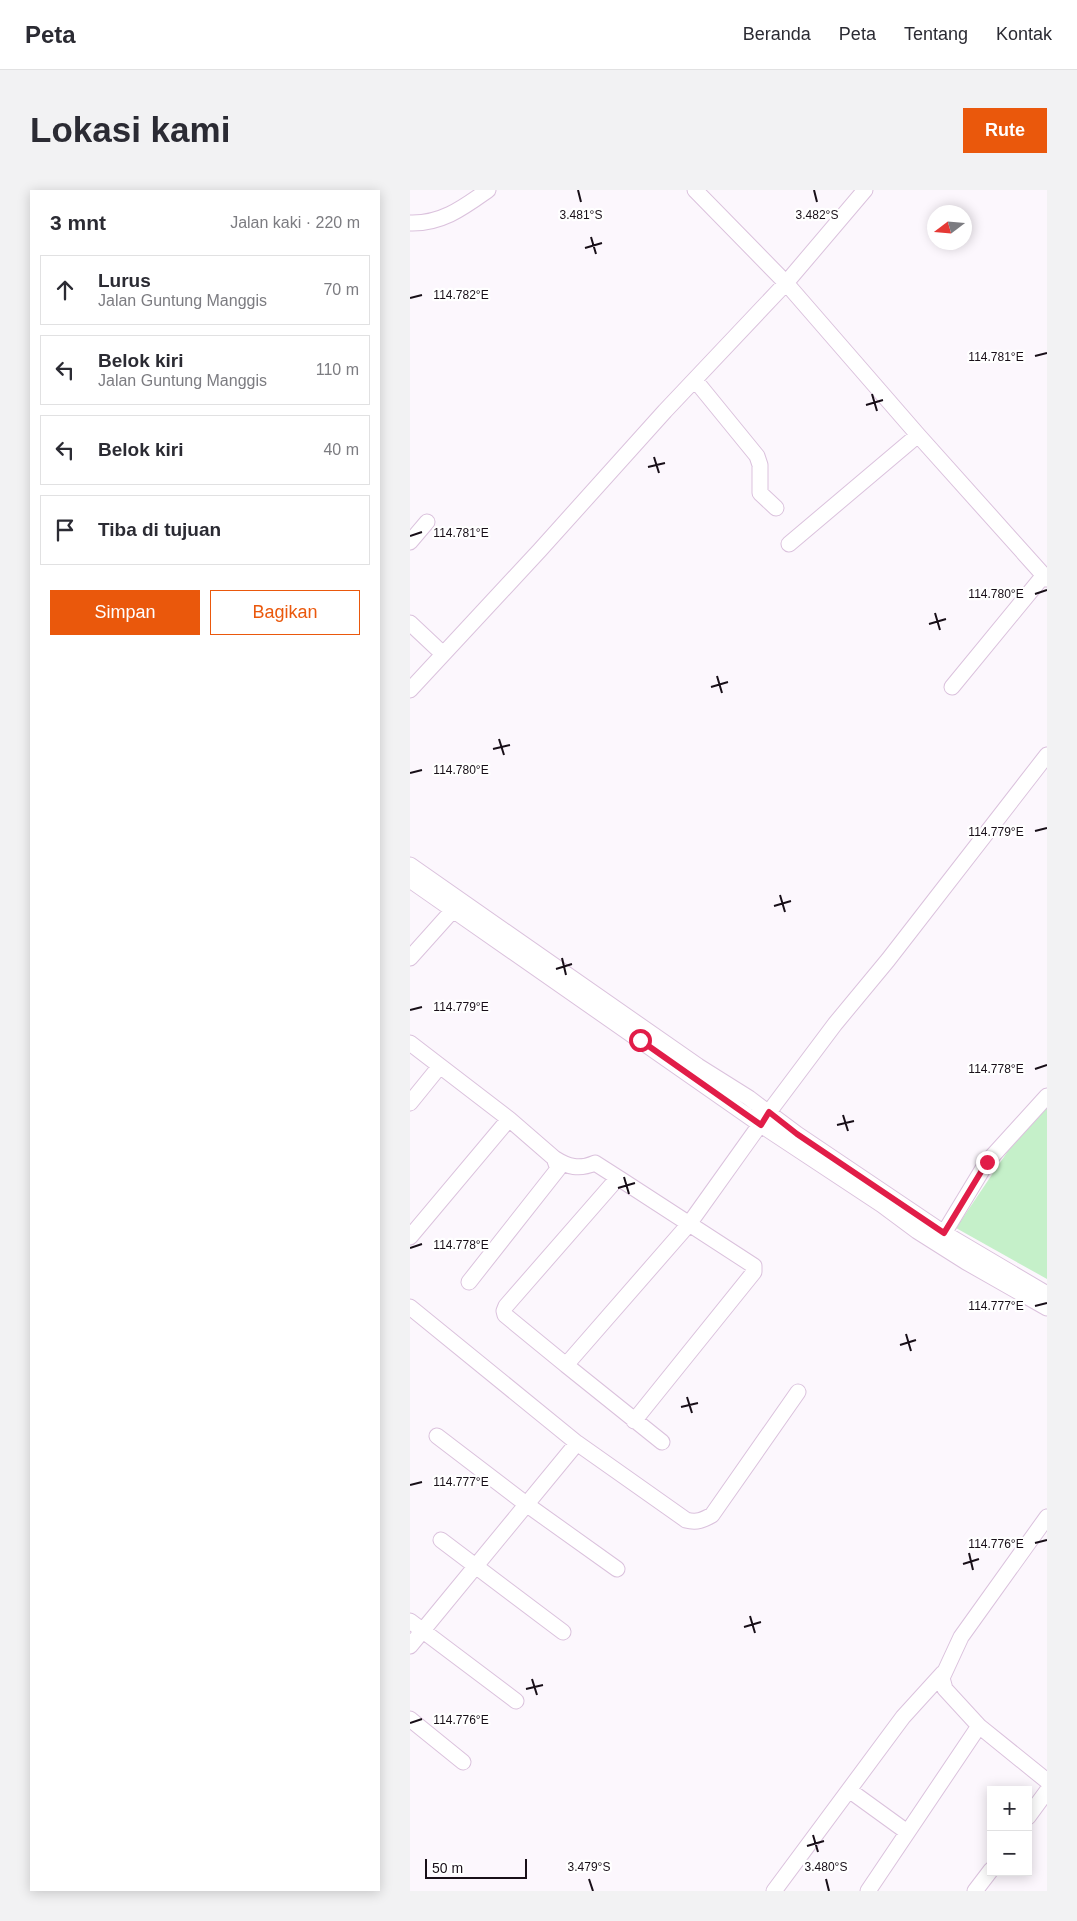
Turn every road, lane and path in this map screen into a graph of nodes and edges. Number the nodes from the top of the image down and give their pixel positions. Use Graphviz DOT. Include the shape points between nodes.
graph roads {
  1 [pos="488,190"];
  2 [pos="695,190"];
  3 [pos="865,190"];
  4 [pos="410,223"];
  5 [pos="786,283"];
  6 [pos="695,380"];
  7 [pos="918,435"];
  8 [pos="776,508"];
  9 [pos="427,522"];
  10 [pos="410,542"];
  11 [pos="789,544"];
  12 [pos="1045,577"];
  13 [pos="410,622"];
  14 [pos="443,654"];
  15 [pos="952,687"];
  16 [pos="410,690"];
  17 [pos="1047,755"];
  18 [pos="410,865"];
  19 [pos="410,880"];
  20 [pos="453,910"];
  21 [pos="410,958"];
  22 [pos="410,1044"];
  23 [pos="440,1066"];
  24 [pos="1047,1096"];
  25 [pos="410,1103"];
  26 [pos="765,1118"];
  27 [pos="509,1119"];
  28 [pos="554,1158"];
  29 [pos="620,1179"];
  30 [pos="689,1224"];
  31 [pos="944,1233"];
  32 [pos="410,1237"];
  33 [pos="992,1270"];
  34 [pos="470,1282"];
  35 [pos="1047,1294"];
  36 [pos="410,1307"];
  37 [pos="1047,1308"];
  38 [pos="566,1365"];
  39 [pos="798,1392"];
  40 [pos="634,1420"];
  41 [pos="437,1436"];
  42 [pos="577,1442"];
  43 [pos="662,1442"];
  44 [pos="526,1504"];
  45 [pos="1047,1517"];
  46 [pos="441,1540"];
  47 [pos="476,1566"];
  48 [pos="617,1569"];
  49 [pos="410,1621"];
  50 [pos="423,1631"];
  51 [pos="563,1632"];
  52 [pos="410,1646"];
  53 [pos="942,1673"];
  54 [pos="516,1701"];
  55 [pos="410,1719"];
  56 [pos="979,1726"];
  57 [pos="464,1762"];
  58 [pos="1047,1781"];
  59 [pos="849,1790"];
  60 [pos="1047,1791"];
  61 [pos="1032,1812"];
  62 [pos="907,1832"];
  63 [pos="987,1875"];
  64 [pos="774,1891"];
  65 [pos="868,1891"];
  66 [pos="975,1891"];
  1 -- 4 [label="street" via="448,217"];
  2 -- 5 [label="street"];
  3 -- 5 [label="street"];
  5 -- 6 [label="street"];
  5 -- 7 [label="street"];
  6 -- 8 [label="street" via="757,456 760,492"];
  6 -- 14 [label="street"];
  7 -- 11 [label="street"];
  7 -- 12 [label="street"];
  9 -- 10 [label="street"];
  12 -- 15 [label="street"];
  13 -- 14 [label="street"];
  14 -- 16 [label="street"];
  17 -- 26 [label="street"];
  18 -- 26 [label="street" via="692,1061"];
  19 -- 20 [label="street"];
  20 -- 21 [label="street"];
  20 -- 26 [label="street"];
  22 -- 23 [label="street"];
  23 -- 25 [label="street"];
  23 -- 27 [label="street"];
  24 -- 31 [label="street" via="987,1162"];
  26 -- 30 [label="street"];
  26 -- 31 [label="street" via="797,1134"];
  26 -- 33 [label="street" via="917,1232"];
  27 -- 28 [label="street"];
  27 -- 32 [label="street"];
  28 -- 29 [label="street" via="577,1168 595,1163"];
  28 -- 34 [label="street" via="558,1169"];
  29 -- 30 [label="street"];
  29 -- 38 [label="street" via="614,1180 504,1311"];
  30 -- 38 [label="street"];
  30 -- 40 [label="street" via="754,1266 755,1271"];
  31 -- 33 [label="street"];
  33 -- 35 [label="street"];
  33 -- 37 [label="street"];
  36 -- 42 [label="street"];
  38 -- 40 [label="street"];
  39 -- 42 [label="street" via="712,1515 703,1520 686,1520"];
  40 -- 43 [label="street"];
  41 -- 44 [label="street"];
  42 -- 44 [label="street"];
  44 -- 47 [label="street"];
  44 -- 48 [label="street"];
  45 -- 53 [label="street" via="961,1637"];
  46 -- 47 [label="street"];
  47 -- 50 [label="street"];
  47 -- 51 [label="street"];
  49 -- 50 [label="street"];
  50 -- 52 [label="street"];
  50 -- 54 [label="street"];
  53 -- 56 [label="street" via="945,1689"];
  53 -- 59 [label="street" via="903,1717"];
  55 -- 57 [label="street"];
  56 -- 58 [label="street"];
  56 -- 62 [label="street"];
  59 -- 62 [label="street"];
  59 -- 64 [label="street"];
  60 -- 61 [label="street"];
  62 -- 65 [label="street"];
  63 -- 66 [label="street"];
}
